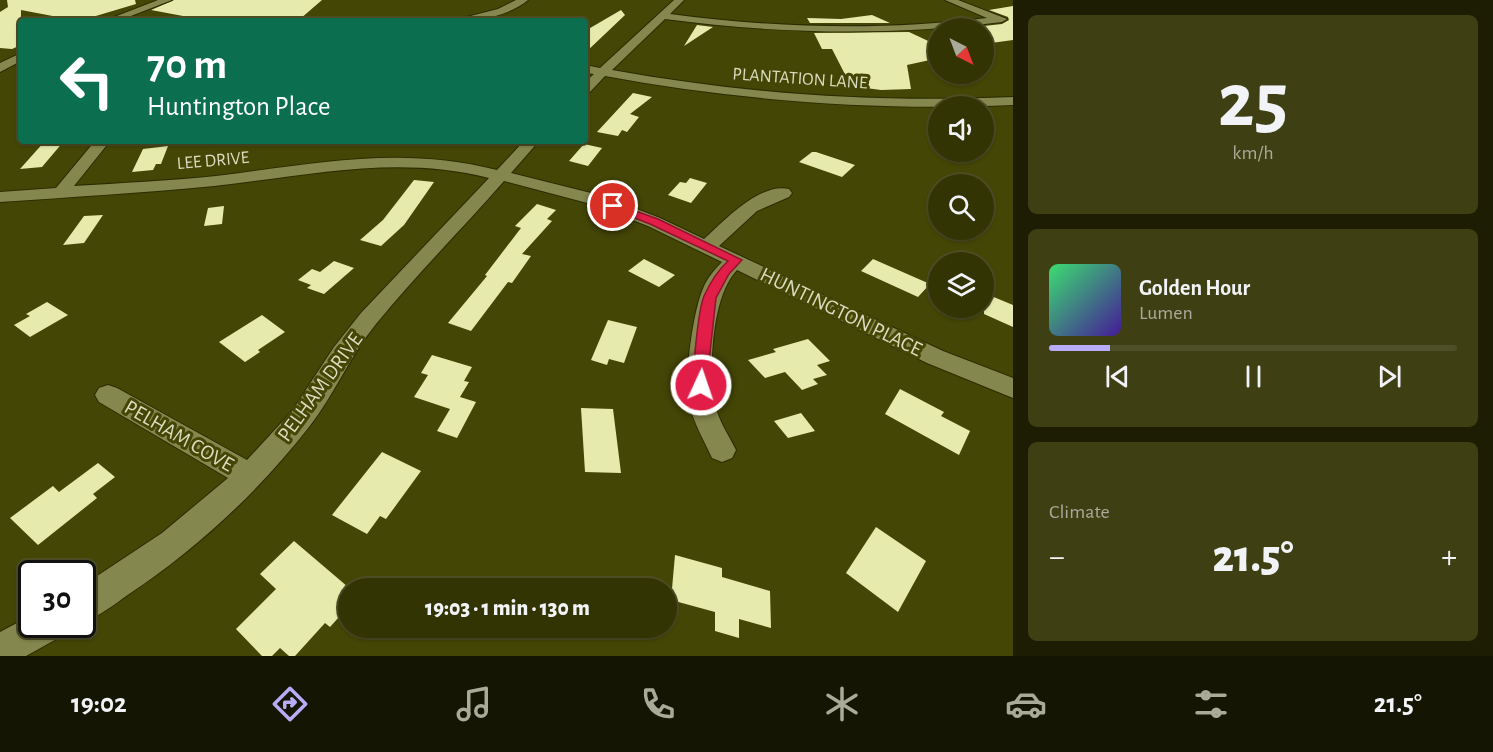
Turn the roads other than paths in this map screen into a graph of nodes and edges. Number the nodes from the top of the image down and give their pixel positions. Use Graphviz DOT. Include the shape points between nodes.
graph roads {
  1 [pos="167,0"];
  2 [pos="523,0"];
  3 [pos="680,0"];
  4 [pos="950,0"];
  5 [pos="664,16"];
  6 [pos="117,18"];
  7 [pos="471,18"];
  8 [pos="1002,19"];
  9 [pos="1013,23"];
  10 [pos="18,58"];
  11 [pos="0,68"];
  12 [pos="588,70"];
  13 [pos="602,73"];
  14 [pos="588,86"];
  15 [pos="1013,101"];
  16 [pos="101,144"];
  17 [pos="529,144"];
  18 [pos="500,175"];
  19 [pos="61,192"];
  20 [pos="783,194"];
  21 [pos="0,197"];
  22 [pos="707,246"];
  23 [pos="736,260"];
  24 [pos="1013,388"];
  25 [pos="108,395"];
  26 [pos="722,450"];
  27 [pos="250,476"];
  28 [pos="96,596"];
  29 [pos="24,638"];
  30 [pos="0,651"];
  1 -- 6 [label="street"];
  2 -- 7 [label="street" via="495,13"];
  3 -- 5 [label="street"];
  4 -- 8 [label="street"];
  5 -- 8 [label="street" via="748,27 843,32 921,30"];
  5 -- 13 [label="street"];
  8 -- 9 [label="street"];
  10 -- 11 [label="street"];
  12 -- 13 [label="street, PLANTATION LANE"];
  13 -- 14 [label="street"];
  13 -- 15 [label="street, PLANTATION LANE" via="810,100 909,104"];
  16 -- 19 [label="street"];
  17 -- 18 [label="street, PELHAM DRIVE"];
  18 -- 19 [label="street, LEE DRIVE" via="440,163 375,161 224,180"];
  18 -- 22 [label="street, HUNTINGTON PLACE" via="597,200"];
  18 -- 27 [label="street, PELHAM DRIVE" via="369,318 301,418"];
  19 -- 21 [label="street, LEE DRIVE"];
  20 -- 22 [label="street" via="748,207"];
  22 -- 23 [label="street, HUNTINGTON PLACE"];
  23 -- 24 [label="street, HUNTINGTON PLACE" via="935,357"];
  23 -- 26 [label="street" via="723,272 710,298 701,371 701,400"];
  25 -- 27 [label="street, PELHAM COVE"];
  27 -- 28 [label="street, PELHAM DRIVE" via="173,544"];
  29 -- 30 [label="street"];
}
